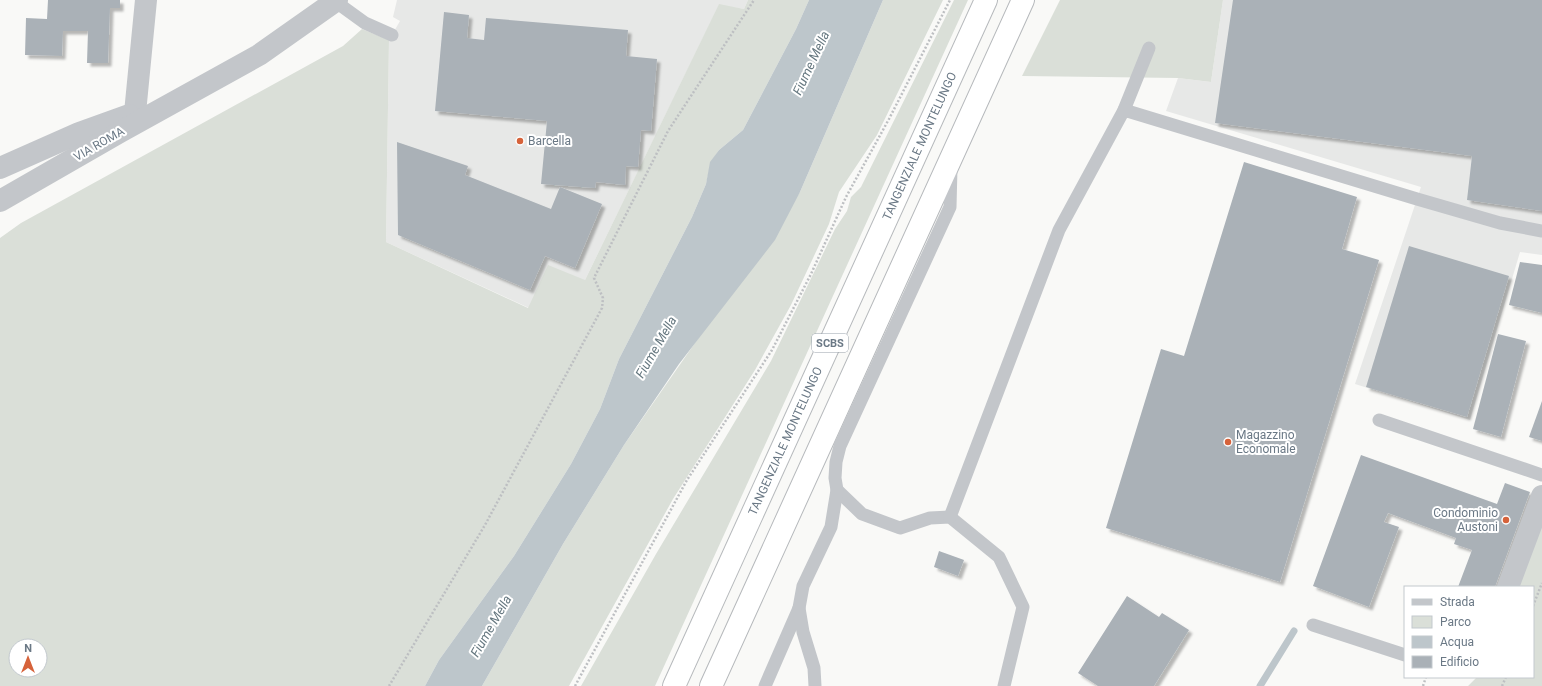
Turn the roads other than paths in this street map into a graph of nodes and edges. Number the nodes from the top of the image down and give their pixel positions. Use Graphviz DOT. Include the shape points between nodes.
graph roads {
  1 [pos="146,0"];
  2 [pos="986,0"];
  3 [pos="1023,0"];
  4 [pos="336,1"];
  5 [pos="392,35"];
  6 [pos="1149,48"];
  7 [pos="200,89"];
  8 [pos="1124,110"];
  9 [pos="135,112"];
  10 [pos="952,157"];
  11 [pos="0,168"];
  12 [pos="0,201"];
  13 [pos="1542,231"];
  14 [pos="1379,420"];
  15 [pos="1542,475"];
  16 [pos="837,490"];
  17 [pos="1542,496"];
  18 [pos="950,517"];
  19 [pos="1508,586"];
  20 [pos="799,608"];
  21 [pos="1313,626"];
  22 [pos="1404,655"];
  23 [pos="674,686"];
  24 [pos="711,686"];
  25 [pos="765,686"];
  26 [pos="814,686"];
  27 [pos="1004,686"];
  1 -- 9 [label="street"];
  2 -- 23 [label="highway, TANGENZIALE MONTELUNGO / SCBS"];
  3 -- 10 [label="highway, SCBS"];
  4 -- 5 [label="lane" via="365,23"];
  4 -- 7 [label="street, VIA ROMA" via="259,55"];
  6 -- 8 [label="lane"];
  7 -- 9 [label="street, VIA ROMA"];
  7 -- 12 [label="street, VIA ROMA"];
  8 -- 13 [label="lane" via="1500,223"];
  8 -- 18 [label="lane" via="1059,230"];
  9 -- 11 [label="street, VIA ROMA" via="79,133"];
  10 -- 16 [label="lane" via="950,207 840,446 836,462"];
  10 -- 24 [label="highway, SCBS"];
  14 -- 15 [label="lane"];
  16 -- 18 [label="lane" via="862,514 900,528 930,518"];
  16 -- 20 [label="lane" via="831,527 803,586"];
  17 -- 19 [label="street"];
  18 -- 27 [label="lane" via="998,557 1023,607"];
  20 -- 25 [label="lane"];
  20 -- 26 [label="lane" via="814,668"];
  21 -- 22 [label="lane"];
}
